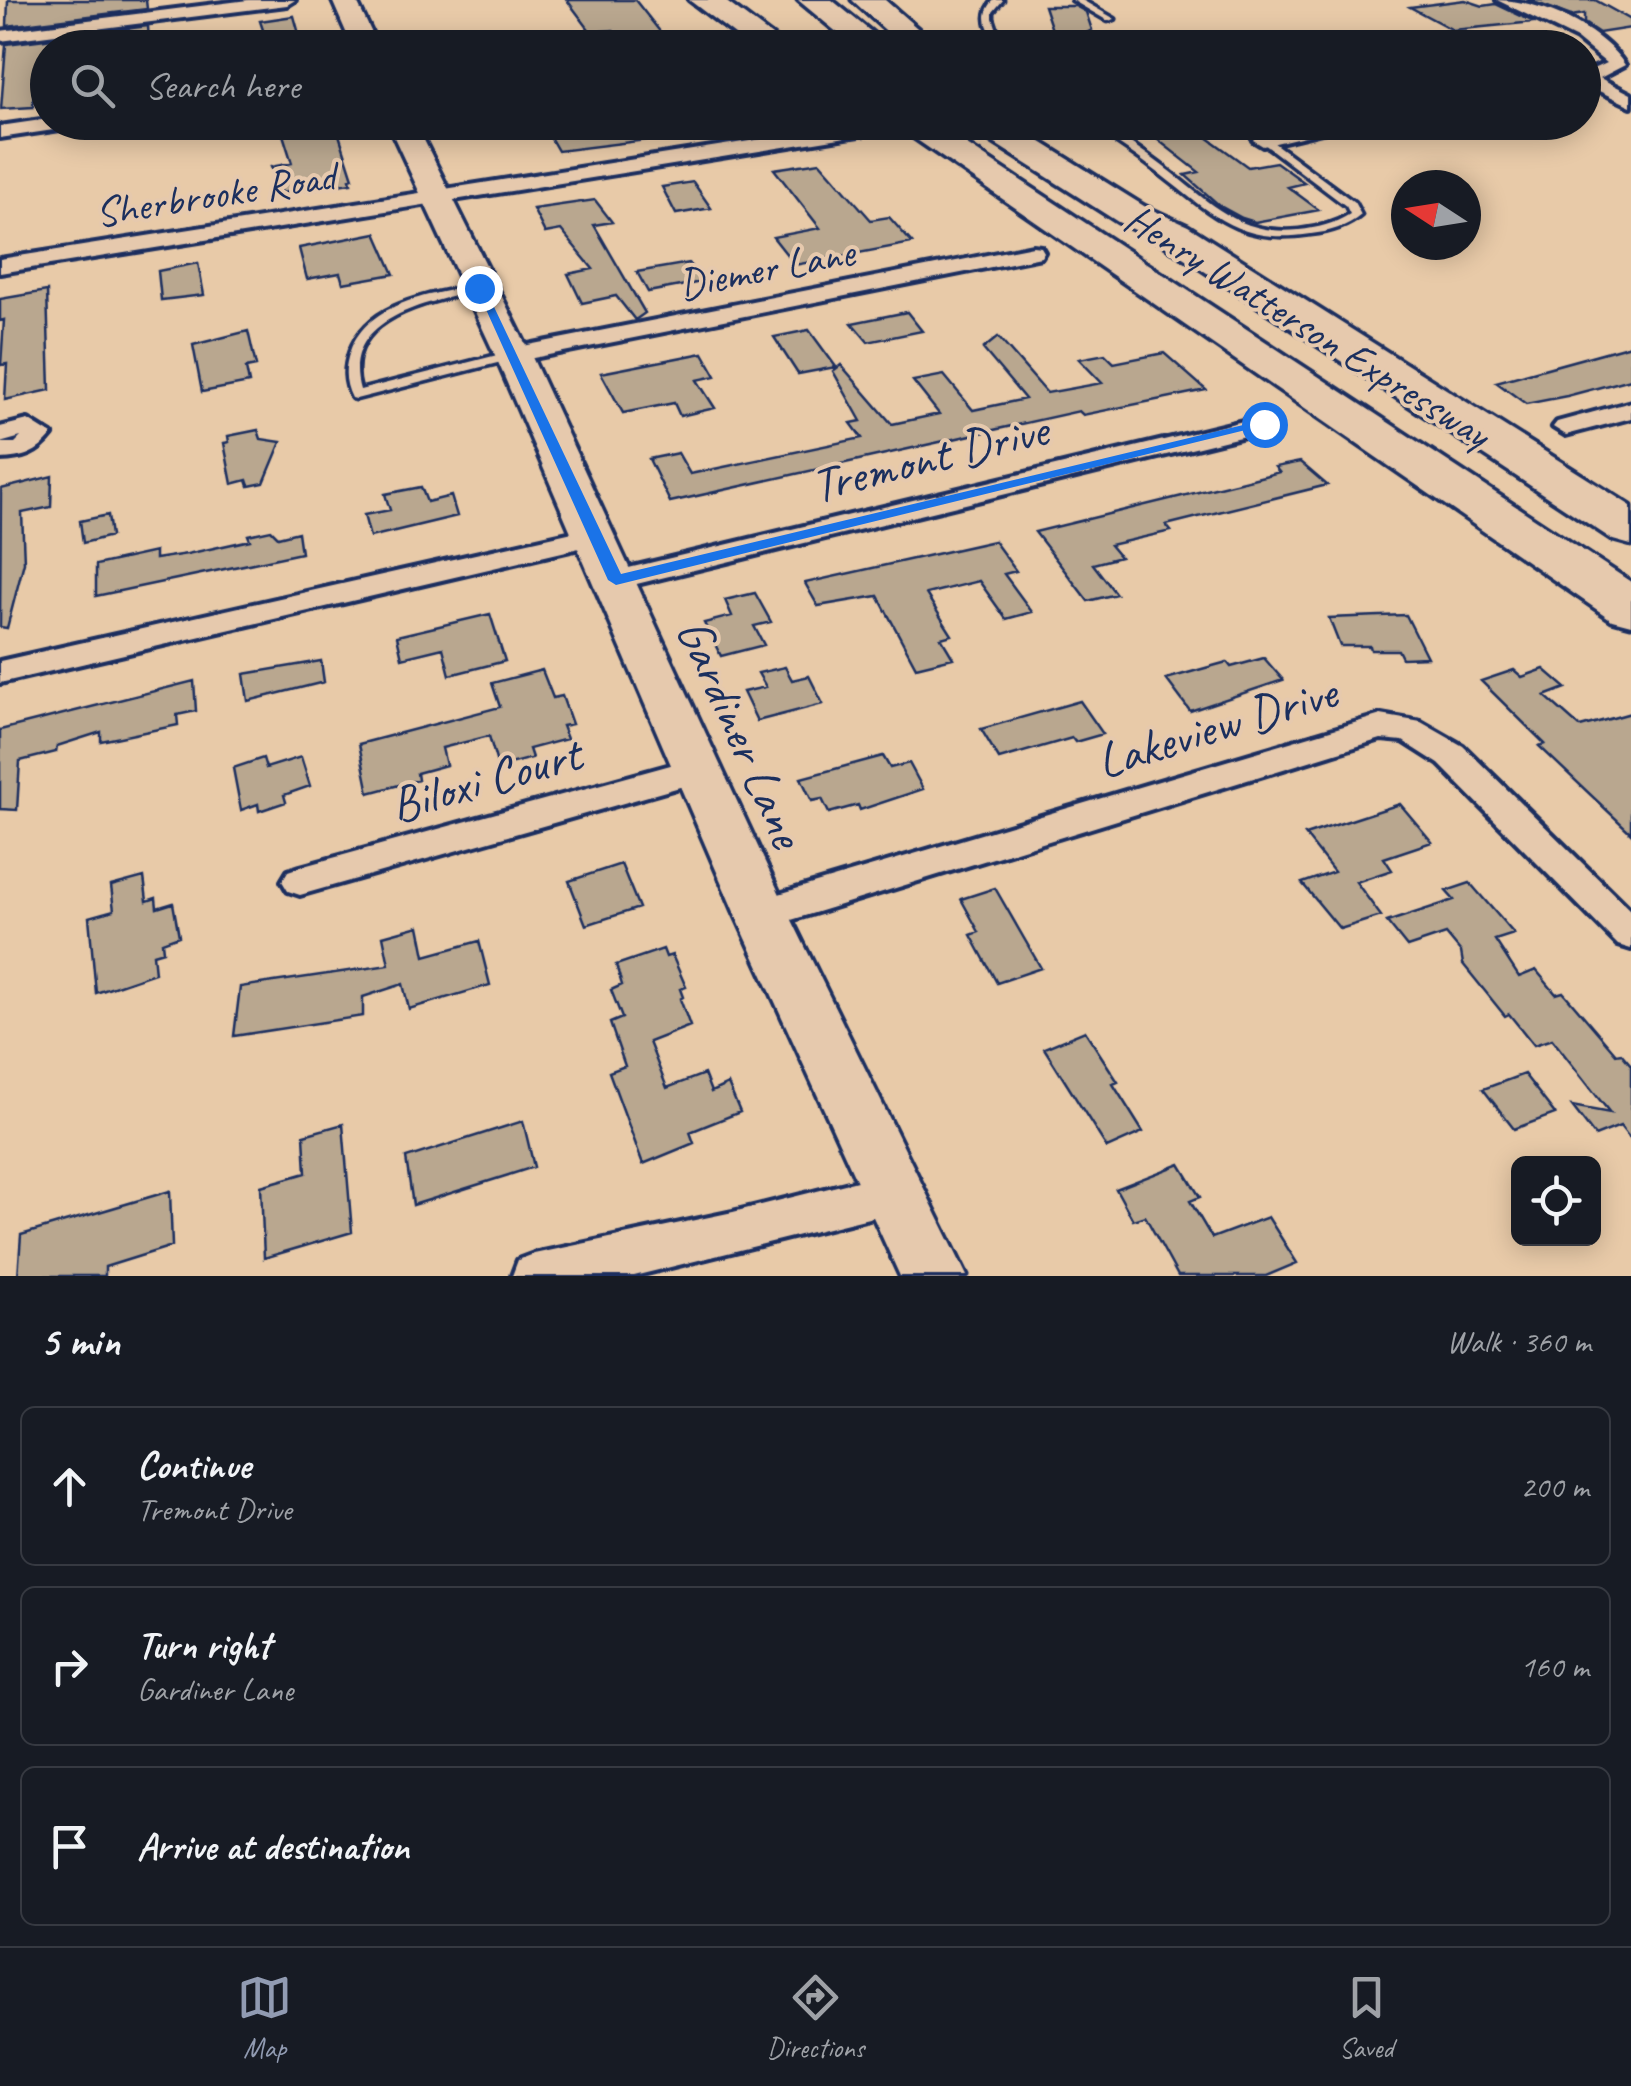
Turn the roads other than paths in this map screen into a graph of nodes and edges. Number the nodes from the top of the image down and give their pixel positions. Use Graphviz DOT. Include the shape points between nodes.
graph roads {
  1 [pos="288,0"];
  2 [pos="344,0"];
  3 [pos="704,0"];
  4 [pos="813,0"];
  5 [pos="867,0"];
  6 [pos="999,0"];
  7 [pos="1076,0"];
  8 [pos="1505,0"];
  9 [pos="772,12"];
  10 [pos="1112,19"];
  11 [pos="48,30"];
  12 [pos="358,30"];
  13 [pos="763,30"];
  14 [pos="781,30"];
  15 [pos="852,30"];
  16 [pos="903,30"];
  17 [pos="992,30"];
  18 [pos="1572,30"];
  19 [pos="30,32"];
  20 [pos="0,36"];
  21 [pos="1601,50"];
  22 [pos="1631,68"];
  23 [pos="1601,72"];
  24 [pos="1601,75"];
  25 [pos="1601,86"];
  26 [pos="1631,101"];
  27 [pos="30,128"];
  28 [pos="0,132"];
  29 [pos="409,140"];
  30 [pos="795,140"];
  31 [pos="933,140"];
  32 [pos="1013,140"];
  33 [pos="1061,140"];
  34 [pos="1118,140"];
  35 [pos="1264,140"];
  36 [pos="436,197"];
  37 [pos="1174,234"];
  38 [pos="1033,252"];
  39 [pos="0,266"];
  40 [pos="479,288"];
  41 [pos="513,354"];
  42 [pos="1631,410"];
  43 [pos="1264,424"];
  44 [pos="1566,427"];
  45 [pos="0,435"];
  46 [pos="0,451"];
  47 [pos="1631,529"];
  48 [pos="595,536"];
  49 [pos="616,580"];
  50 [pos="1631,607"];
  51 [pos="0,672"];
  52 [pos="696,770"];
  53 [pos="300,881"];
  54 [pos="762,914"];
  55 [pos="1631,934"];
  56 [pos="893,1192"];
  57 [pos="534,1276"];
  58 [pos="934,1276"];
  1 -- 11 [label="street"];
  2 -- 12 [label="main road"];
  3 -- 13 [label="highway"];
  4 -- 15 [label="highway"];
  5 -- 16 [label="highway"];
  6 -- 17 [label="lane" via="989,8"];
  7 -- 10 [label="lane"];
  8 -- 18 [label="street"];
  9 -- 14 [label="highway"];
  19 -- 20 [label="street"];
  21 -- 23 [label="street" via="1616,60"];
  22 -- 24 [label="street"];
  25 -- 26 [label="street"];
  27 -- 28 [label="street"];
  29 -- 36 [label="main road, Gardiner Lane"];
  30 -- 36 [label="street, Sherbrooke Road"];
  31 -- 50 [label="highway, Henry Watterson Expressway"];
  32 -- 37 [label="highway, Henry Watterson Expressway"];
  33 -- 37 [label="highway" via="1164,214"];
  34 -- 35 [label="lane" via="1210,211 1247,231 1284,236 1342,226 1356,215"];
  36 -- 39 [label="street, Sherbrooke Road"];
  36 -- 40 [label="main road, Gardiner Lane"];
  37 -- 47 [label="highway, Henry Watterson Expressway"];
  38 -- 41 [label="street, Diemer Lane"];
  40 -- 41 [label="main road, Gardiner Lane"];
  40 -- 41 [label="lane" via="389,312 368,329 349,380 356,395"];
  41 -- 48 [label="main road, Gardiner Lane"];
  42 -- 44 [label="street"];
  43 -- 49 [label="street, Tremont Drive"];
  45 -- 46 [label="street" via="28,428 39,435 22,450"];
  48 -- 49 [label="main road, Gardiner Lane"];
  48 -- 51 [label="street"];
  49 -- 52 [label="main road, Gardiner Lane"];
  52 -- 53 [label="street, Biloxi Court"];
  52 -- 54 [label="main road, Gardiner Lane"];
  54 -- 55 [label="street, Lakeview Drive" via="1397,726 1451,755"];
  54 -- 56 [label="main road, Gardiner Lane"];
  56 -- 57 [label="street"];
  56 -- 58 [label="main road, Gardiner Lane"];
}
